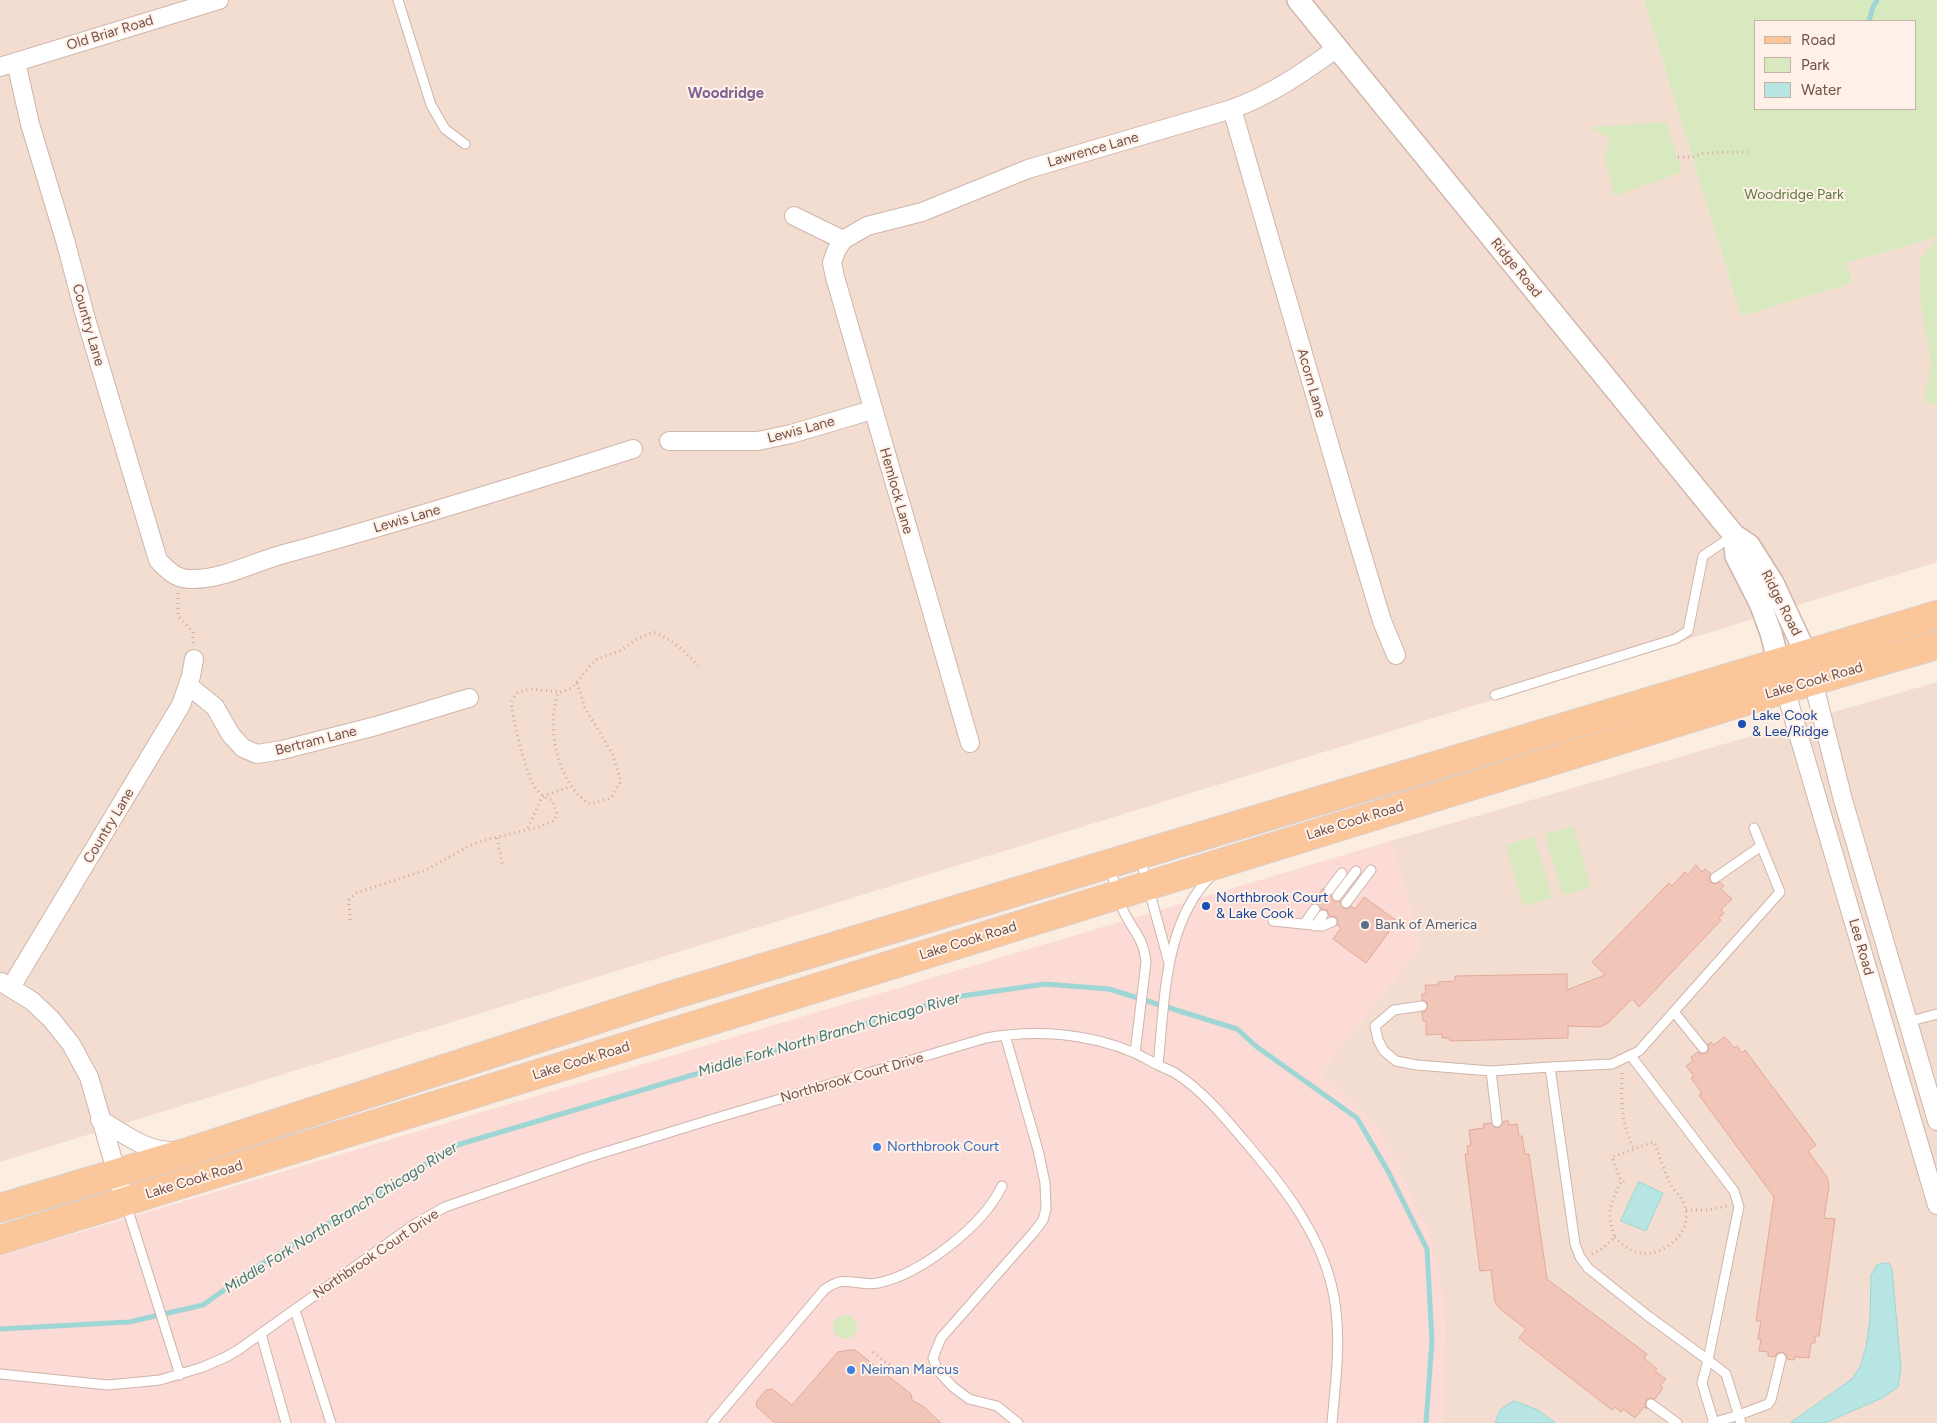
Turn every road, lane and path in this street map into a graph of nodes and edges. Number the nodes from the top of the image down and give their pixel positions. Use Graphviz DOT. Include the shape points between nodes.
graph roads {
  1 [pos="220,0"];
  2 [pos="398,0"];
  3 [pos="1301,0"];
  4 [pos="1337,48"];
  5 [pos="8,64"];
  6 [pos="1232,109"];
  7 [pos="465,144"];
  8 [pos="1748,152"];
  9 [pos="1678,157"];
  10 [pos="794,216"];
  11 [pos="843,240"];
  12 [pos="872,410"];
  13 [pos="669,441"];
  14 [pos="633,449"];
  15 [pos="1734,535"];
  16 [pos="180,577"];
  17 [pos="1937,615"];
  18 [pos="1937,645"];
  19 [pos="1806,654"];
  20 [pos="1396,655"];
  21 [pos="194,659"];
  22 [pos="1779,662"];
  23 [pos="698,666"];
  24 [pos="1814,680"];
  25 [pos="577,683"];
  26 [pos="188,686"];
  27 [pos="1786,689"];
  28 [pos="562,692"];
  29 [pos="1495,695"];
  30 [pos="469,698"];
  31 [pos="970,743"];
  32 [pos="571,786"];
  33 [pos="542,797"];
  34 [pos="1754,828"];
  35 [pos="528,829"];
  36 [pos="497,838"];
  37 [pos="1761,846"];
  38 [pos="1139,854"];
  39 [pos="1230,860"];
  40 [pos="1108,864"];
  41 [pos="503,867"];
  42 [pos="1371,870"];
  43 [pos="1356,871"];
  44 [pos="1342,872"];
  45 [pos="1715,878"];
  46 [pos="1148,885"];
  47 [pos="1329,890"];
  48 [pos="1119,894"];
  49 [pos="1337,896"];
  50 [pos="1346,903"];
  51 [pos="1315,909"];
  52 [pos="1323,915"];
  53 [pos="350,920"];
  54 [pos="1273,921"];
  55 [pos="1332,922"];
  56 [pos="1304,924"];
  57 [pos="1315,926"];
  58 [pos="1169,965"];
  59 [pos="6,985"];
  60 [pos="1422,1006"];
  61 [pos="1674,1012"];
  62 [pos="1937,1014"];
  63 [pos="1907,1022"];
  64 [pos="1005,1035"];
  65 [pos="1703,1048"];
  66 [pos="1135,1053"];
  67 [pos="1626,1058"];
  68 [pos="1158,1065"];
  69 [pos="1550,1067"];
  70 [pos="1491,1071"];
  71 [pos="1933,1096"];
  72 [pos="100,1120"];
  73 [pos="1937,1121"];
  74 [pos="1498,1122"];
  75 [pos="1634,1149"];
  76 [pos="191,1151"];
  77 [pos="116,1174"];
  78 [pos="1621,1181"];
  79 [pos="1627,1182"];
  80 [pos="1002,1186"];
  81 [pos="125,1202"];
  82 [pos="1738,1204"];
  83 [pos="1937,1205"];
  84 [pos="0,1208"];
  85 [pos="1686,1210"];
  86 [pos="1615,1237"];
  87 [pos="0,1240"];
  88 [pos="1581,1259"];
  89 [pos="295,1310"];
  90 [pos="261,1334"];
  91 [pos="873,1352"];
  92 [pos="1782,1358"];
  93 [pos="1708,1360"];
  94 [pos="897,1371"];
  95 [pos="0,1374"];
  96 [pos="180,1375"];
  97 [pos="1651,1404"];
  98 [pos="1740,1419"];
  99 [pos="286,1423"];
  100 [pos="331,1423"];
  101 [pos="712,1423"];
  102 [pos="1018,1423"];
  103 [pos="1332,1423"];
  104 [pos="1677,1423"];
  105 [pos="1713,1423"];
  1 -- 5 [label="street, Old Briar Road"];
  2 -- 7 [label="lane" via="431,106 445,129"];
  3 -- 4 [label="street, Ridge Road"];
  4 -- 6 [label="street, Lawrence Lane" via="1302,74 1256,101"];
  4 -- 15 [label="street, Ridge Road"];
  5 -- 16 [label="street, Country Lane" via="30,124 158,560 172,575"];
  6 -- 11 [label="street, Lawrence Lane" via="1028,169 922,212 868,226"];
  6 -- 20 [label="street, Acorn Lane" via="1345,498 1382,621"];
  8 -- 9 [label="path"];
  10 -- 11 [label="street"];
  11 -- 12 [label="street, Hemlock Lane" via="832,264 834,277"];
  12 -- 13 [label="street, Lewis Lane" via="758,441"];
  12 -- 31 [label="street, Hemlock Lane"];
  14 -- 16 [label="street, Lewis Lane" via="211,578 191,580"];
  15 -- 19 [label="street, Ridge Road" via="1749,545 1773,583"];
  15 -- 22 [label="street, Ridge Road" via="1736,556 1760,603"];
  15 -- 29 [label="lane" via="1703,556 1688,631 1676,639"];
  16 -- 21 [label="path" via="178,616 193,632"];
  17 -- 19 [label="main road, Lake Cook Road"];
  18 -- 24 [label="main road, Lake Cook Road"];
  19 -- 22 [label="main road, Lake Cook Road"];
  19 -- 24 [label="street, Ridge Road"];
  21 -- 26 [label="street, Country Lane"];
  22 -- 27 [label="street, Ridge Road"];
  22 -- 38 [label="main road, Lake Cook Road"];
  23 -- 25 [label="path" via="667,637 653,632 620,651 595,660"];
  24 -- 27 [label="main road, Lake Cook Road"];
  24 -- 63 [label="street, Lee Road" via="1843,800"];
  25 -- 28 [label="path"];
  25 -- 32 [label="path" via="585,708 612,752 621,781 611,798 590,804 580,799"];
  26 -- 30 [label="street, Bertram Lane" via="215,706 243,748 258,754 376,726"];
  26 -- 59 [label="street, Country Lane" via="181,706"];
  27 -- 39 [label="main road, Lake Cook Road"];
  27 -- 83 [label="street, Lee Road"];
  28 -- 32 [label="path" via="558,693 553,707 552,729 564,777"];
  28 -- 33 [label="path" via="531,689 518,692 512,701 526,769"];
  32 -- 33 [label="path"];
  33 -- 35 [label="path"];
  33 -- 35 [label="path" via="552,800 556,814 554,821"];
  34 -- 37 [label="lane"];
  35 -- 36 [label="path"];
  36 -- 41 [label="path"];
  36 -- 53 [label="path" via="469,846 426,870 356,893 350,900"];
  37 -- 45 [label="lane"];
  37 -- 61 [label="lane" via="1780,892"];
  38 -- 40 [label="main road, Lake Cook Road"];
  38 -- 46 [label="lane"];
  39 -- 46 [label="main road, Lake Cook Road"];
  39 -- 58 [label="lane" via="1205,881 1194,898 1180,926"];
  40 -- 48 [label="lane"];
  40 -- 76 [label="main road, Lake Cook Road" via="675,995"];
  42 -- 50 [label="lane"];
  43 -- 49 [label="lane"];
  44 -- 47 [label="lane"];
  46 -- 48 [label="main road, Lake Cook Road"];
  46 -- 58 [label="lane"];
  48 -- 66 [label="lane" via="1126,916 1140,938 1146,962"];
  48 -- 81 [label="main road, Lake Cook Road"];
  51 -- 56 [label="lane"];
  52 -- 57 [label="lane"];
  54 -- 56 [label="lane"];
  55 -- 57 [label="lane"];
  56 -- 57 [label="lane"];
  58 -- 68 [label="lane"];
  59 -- 72 [label="street" via="32,1001 70,1044 89,1077"];
  60 -- 70 [label="lane" via="1394,1010 1375,1026 1384,1052 1396,1061 1417,1065"];
  61 -- 65 [label="lane"];
  61 -- 67 [label="lane" via="1639,1051"];
  62 -- 63 [label="lane"];
  63 -- 71 [label="street, Lee Road"];
  64 -- 66 [label="lane, Northbrook Court Drive" via="1065,1035"];
  64 -- 89 [label="lane, Northbrook Court Drive" via="713,1118 446,1207 415,1224"];
  64 -- 102 [label="lane" via="1038,1150 1045,1183 1046,1210 1034,1232 941,1338 933,1358 938,1371 953,1387 970,1399 997,1406"];
  66 -- 68 [label="lane, Northbrook Court Drive"];
  67 -- 69 [label="lane" via="1612,1064"];
  67 -- 75 [label="path" via="1621,1109"];
  67 -- 82 [label="lane" via="1734,1191"];
  68 -- 103 [label="lane, Northbrook Court Drive" via="1190,1085 1235,1130 1275,1177 1323,1256 1331,1284 1338,1342"];
  69 -- 70 [label="lane"];
  69 -- 88 [label="lane" via="1575,1244"];
  70 -- 74 [label="lane"];
  71 -- 73 [label="street, Lee Road"];
  72 -- 76 [label="street" via="154,1149"];
  72 -- 77 [label="street"];
  75 -- 78 [label="path" via="1612,1157"];
  75 -- 85 [label="path" via="1654,1142 1672,1187 1683,1200"];
  76 -- 77 [label="main road, Lake Cook Road"];
  77 -- 81 [label="street"];
  77 -- 84 [label="main road, Lake Cook Road"];
  78 -- 79 [label="path"];
  78 -- 86 [label="path" via="1610,1207 1609,1221"];
  80 -- 101 [label="lane" via="996,1199 966,1231 913,1272 877,1283 833,1283 824,1290"];
  81 -- 87 [label="main road, Lake Cook Road"];
  81 -- 96 [label="lane"];
  82 -- 85 [label="path" via="1708,1210"];
  82 -- 93 [label="lane"];
  85 -- 86 [label="path" via="1682,1231 1665,1250 1647,1254 1632,1251"];
  86 -- 88 [label="path" via="1604,1248"];
  88 -- 93 [label="lane" via="1648,1316"];
  89 -- 90 [label="lane, Northbrook Court Drive"];
  89 -- 100 [label="lane"];
  90 -- 96 [label="lane, Northbrook Court Drive" via="226,1357"];
  90 -- 99 [label="lane"];
  91 -- 94 [label="path"];
  92 -- 98 [label="lane" via="1771,1400"];
  93 -- 98 [label="lane" via="1726,1374"];
  93 -- 105 [label="lane" via="1702,1383"];
  95 -- 96 [label="lane, Northbrook Court Drive" via="108,1385"];
  97 -- 104 [label="lane"];
  98 -- 105 [label="lane"];
}
